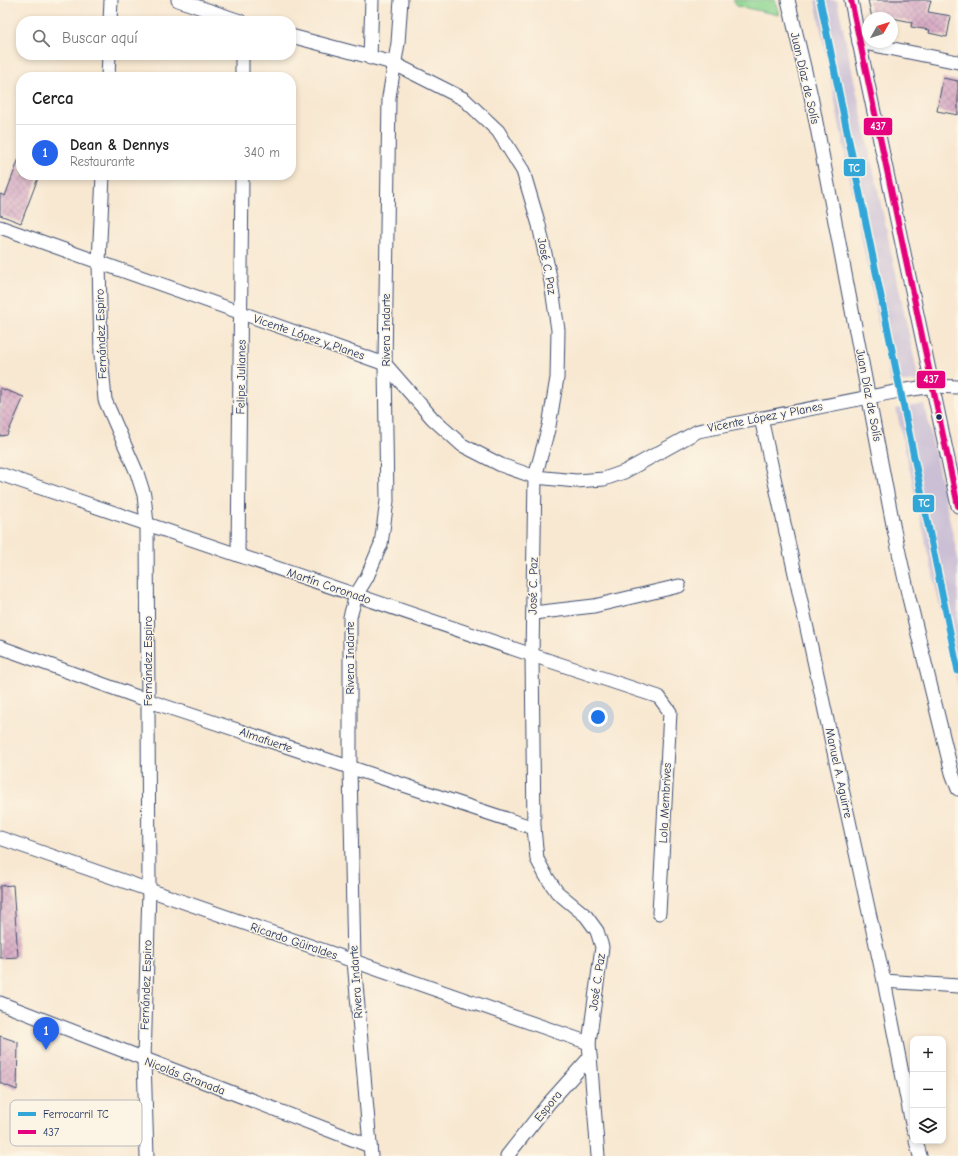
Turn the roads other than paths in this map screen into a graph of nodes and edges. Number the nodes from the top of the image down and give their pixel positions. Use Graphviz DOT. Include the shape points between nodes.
graph roads {
  1 [pos="111,0"];
  2 [pos="178,0"];
  3 [pos="372,0"];
  4 [pos="401,0"];
  5 [pos="788,0"];
  6 [pos="851,0"];
  7 [pos="110,16"];
  8 [pos="225,16"];
  9 [pos="296,37"];
  10 [pos="858,42"];
  11 [pos="370,58"];
  12 [pos="109,60"];
  13 [pos="242,60"];
  14 [pos="958,62"];
  15 [pos="394,63"];
  16 [pos="108,72"];
  17 [pos="242,72"];
  18 [pos="103,180"];
  19 [pos="242,180"];
  20 [pos="0,227"];
  21 [pos="99,262"];
  22 [pos="242,313"];
  23 [pos="385,364"];
  24 [pos="934,386"];
  25 [pos="958,387"];
  26 [pos="869,396"];
  27 [pos="762,418"];
  28 [pos="0,474"];
  29 [pos="535,477"];
  30 [pos="958,506"];
  31 [pos="147,524"];
  32 [pos="238,555"];
  33 [pos="679,586"];
  34 [pos="356,595"];
  35 [pos="533,613"];
  36 [pos="0,647"];
  37 [pos="532,655"];
  38 [pos="659,696"];
  39 [pos="149,701"];
  40 [pos="350,769"];
  41 [pos="958,789"];
  42 [pos="534,828"];
  43 [pos="0,838"];
  44 [pos="149,891"];
  45 [pos="659,913"];
  46 [pos="354,961"];
  47 [pos="884,980"];
  48 [pos="958,986"];
  49 [pos="0,1003"];
  50 [pos="589,1043"];
  51 [pos="590,1057"];
  52 [pos="144,1060"];
  53 [pos="910,1114"];
  54 [pos="917,1144"];
  55 [pos="371,1151"];
  56 [pos="147,1156"];
  57 [pos="507,1156"];
  58 [pos="598,1156"];
  59 [pos="920,1156"];
  1 -- 7 [label="street"];
  2 -- 8 [label="street"];
  3 -- 11 [label="street"];
  4 -- 15 [label="street, Rivera Indarte"];
  5 -- 26 [label="street, Juan Díaz de Solís" via="811,96"];
  6 -- 10 [label="street"];
  9 -- 11 [label="street, José C. Paz"];
  10 -- 14 [label="street"];
  10 -- 24 [label="street"];
  11 -- 15 [label="street, José C. Paz"];
  12 -- 16 [label="street"];
  13 -- 17 [label="street"];
  15 -- 23 [label="street, Rivera Indarte" via="389,97"];
  15 -- 29 [label="street, José C. Paz" via="464,100 498,131 523,171 540,225 558,330 557,378 549,426"];
  18 -- 21 [label="street, Fernández Espiro"];
  19 -- 22 [label="street, Felipe Julianes"];
  20 -- 21 [label="street, Vicente López y Planes"];
  21 -- 22 [label="street, Vicente López y Planes"];
  21 -- 31 [label="street, Fernández Espiro" via="101,355 105,400 137,473 144,495"];
  22 -- 23 [label="street, Vicente López y Planes"];
  22 -- 32 [label="street, Felipe Julianes"];
  23 -- 29 [label="street, Vicente López y Planes" via="433,419 462,445 501,466"];
  23 -- 34 [label="street, Rivera Indarte" via="388,501 381,544"];
  24 -- 25 [label="street, Vicente López y Planes"];
  24 -- 26 [label="street, Vicente López y Planes"];
  24 -- 30 [label="street"];
  26 -- 27 [label="street, Vicente López y Planes"];
  26 -- 41 [label="street, Juan Díaz de Solís" via="909,598"];
  27 -- 29 [label="street, Vicente López y Planes" via="698,431 624,472 604,479 576,481"];
  27 -- 47 [label="street, Manuel A. Aguirre"];
  28 -- 31 [label="street, Martín Coronado"];
  29 -- 35 [label="street, José C. Paz"];
  31 -- 32 [label="street, Martín Coronado"];
  31 -- 39 [label="street, Fernández Espiro"];
  32 -- 34 [label="street, Martín Coronado"];
  33 -- 35 [label="street" via="594,606"];
  34 -- 37 [label="street, Martín Coronado"];
  34 -- 40 [label="street, Rivera Indarte" via="350,617"];
  35 -- 37 [label="street, José C. Paz"];
  36 -- 39 [label="street, Almafuerte"];
  37 -- 38 [label="street, Martín Coronado"];
  37 -- 42 [label="street, José C. Paz"];
  38 -- 45 [label="street, Lola Membrives" via="670,712"];
  39 -- 40 [label="street, Almafuerte"];
  39 -- 44 [label="street, Fernández Espiro"];
  40 -- 42 [label="street, Almafuerte"];
  40 -- 46 [label="street, Rivera Indarte"];
  42 -- 50 [label="street, José C. Paz" via="537,859 546,876 557,892 586,916 597,931 602,947"];
  43 -- 44 [label="street, Ricardo Güiraldes"];
  44 -- 46 [label="street, Ricardo Güiraldes"];
  44 -- 52 [label="street, Fernández Espiro"];
  46 -- 50 [label="street, Ricardo Güiraldes"];
  46 -- 55 [label="street, Rivera Indarte"];
  47 -- 48 [label="street"];
  47 -- 53 [label="street, Manuel A. Aguirre"];
  49 -- 52 [label="street, Nicolás Granada"];
  50 -- 51 [label="street, José C. Paz"];
  51 -- 57 [label="street, Espora"];
  51 -- 58 [label="street, José C. Paz"];
  52 -- 55 [label="street, Nicolás Granada"];
  52 -- 56 [label="street, Fernández Espiro"];
  54 -- 59 [label="street"];
}
